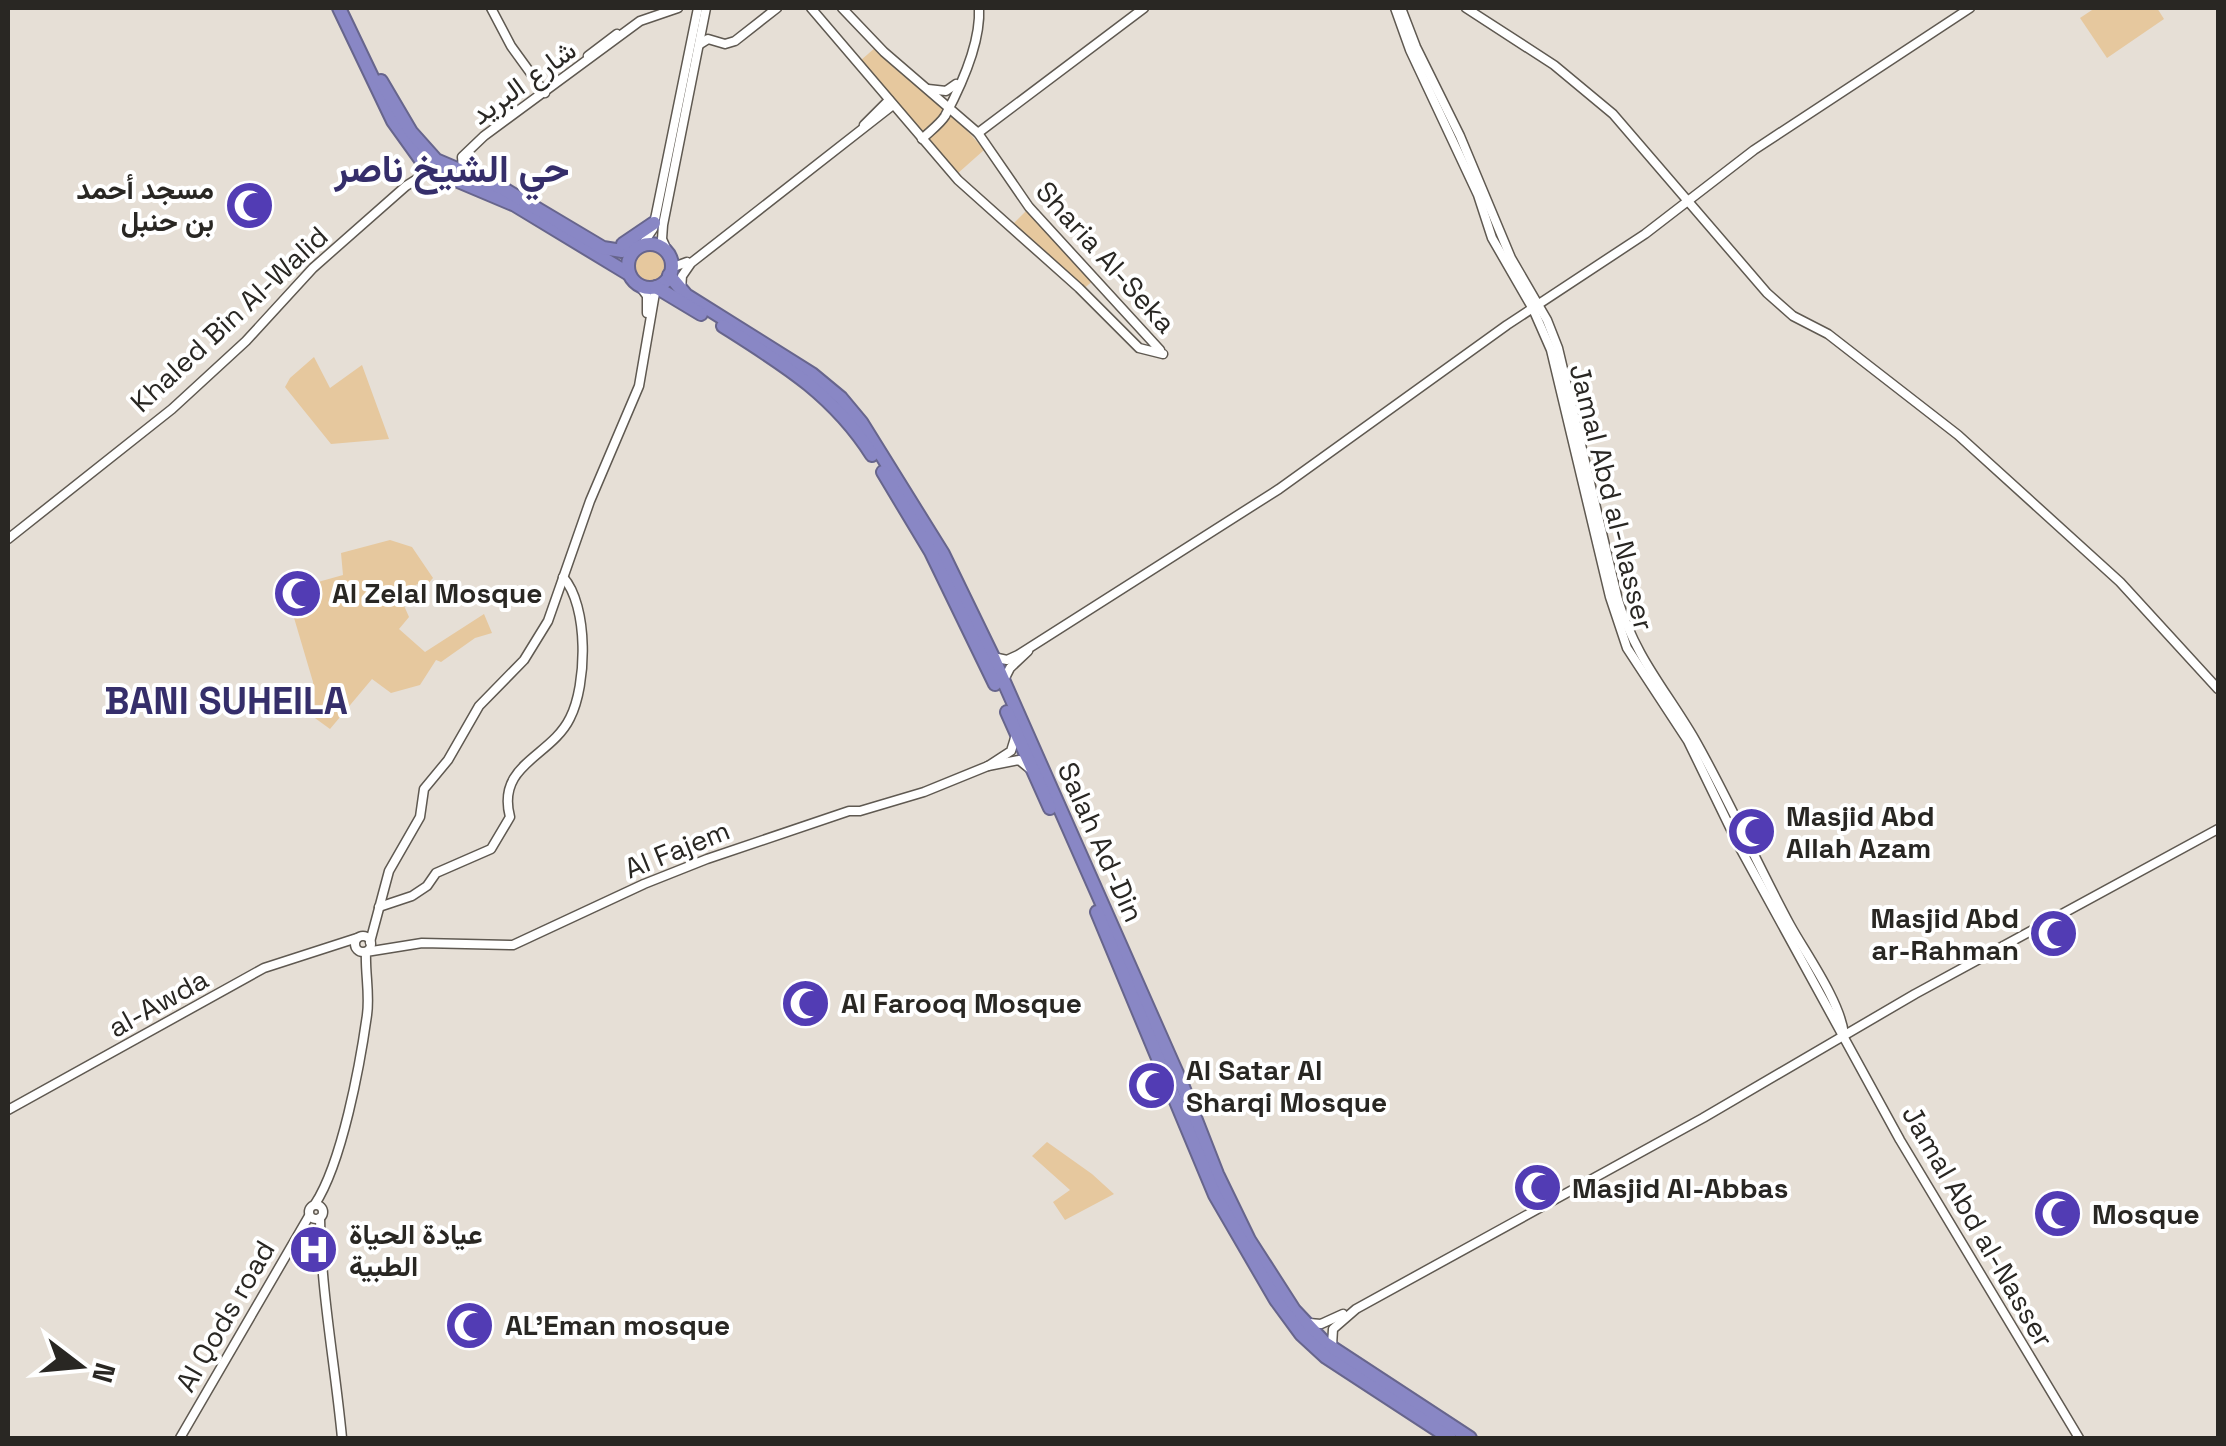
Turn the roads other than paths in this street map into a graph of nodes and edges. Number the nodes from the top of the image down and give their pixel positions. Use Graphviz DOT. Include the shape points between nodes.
graph roads {
  1 [pos="339,8"];
  2 [pos="348,8"];
  3 [pos="493,8"];
  4 [pos="659,8"];
  5 [pos="678,8"];
  6 [pos="698,8"];
  7 [pos="706,8"];
  8 [pos="778,8"];
  9 [pos="810,8"];
  10 [pos="842,8"];
  11 [pos="982,8"];
  12 [pos="1144,8"];
  13 [pos="1398,8"];
  14 [pos="1466,8"];
  15 [pos="1970,8"];
  16 [pos="354,31"];
  17 [pos="698,48"];
  18 [pos="960,81"];
  19 [pos="924,88"];
  20 [pos="546,91"];
  21 [pos="892,103"];
  22 [pos="947,106"];
  23 [pos="958,116"];
  24 [pos="978,133"];
  25 [pos="922,139"];
  26 [pos="437,166"];
  27 [pos="465,173"];
  28 [pos="1689,201"];
  29 [pos="554,224"];
  30 [pos="654,224"];
  31 [pos="640,246"];
  32 [pos="606,249"];
  33 [pos="670,266"];
  34 [pos="634,280"];
  35 [pos="656,287"];
  36 [pos="680,296"];
  37 [pos="1536,307"];
  38 [pos="652,309"];
  39 [pos="8,539"];
  40 [pos="564,577"];
  41 [pos="951,584"];
  42 [pos="1030,648"];
  43 [pos="993,657"];
  44 [pos="1004,683"];
  45 [pos="2218,688"];
  46 [pos="1015,731"];
  47 [pos="988,766"];
  48 [pos="1033,772"];
  49 [pos="2218,830"];
  50 [pos="378,909"];
  51 [pos="1104,920"];
  52 [pos="374,922"];
  53 [pos="358,937"];
  54 [pos="335,947"];
  55 [pos="365,948"];
  56 [pos="1844,1034"];
  57 [pos="8,1110"];
  58 [pos="315,1217"];
  59 [pos="1234,1224"];
  60 [pos="1356,1310"];
  61 [pos="1304,1321"];
  62 [pos="1333,1350"];
  63 [pos="180,1438"];
  64 [pos="342,1438"];
  65 [pos="1450,1438"];
  66 [pos="1470,1438"];
  67 [pos="2079,1438"];
  1 -- 16 [label="highway"];
  2 -- 16 [label="highway"];
  3 -- 20 [label="main road" via="511,46"];
  4 -- 20 [label="main road, شارع البريد"];
  5 -- 20 [label="main road, شارع البريد" via="640,22"];
  6 -- 30 [label="main road"];
  7 -- 17 [label="main road"];
  8 -- 17 [label="main road" via="736,42 708,39"];
  9 -- 21 [label="main road, Sharia Al-Seka"];
  10 -- 19 [label="main road, Sharia Al-Seka"];
  11 -- 18 [label="main road"];
  11 -- 23 [label="main road" via="984,32 955,100"];
  12 -- 24 [label="main road"];
  13 -- 37 [label="main road, Jamal Abd al-Nasser" via="1492,238"];
  14 -- 28 [label="main road" via="1554,64 1613,114"];
  15 -- 28 [label="main road" via="1770,139"];
  16 -- 26 [label="highway" via="393,122 422,160"];
  17 -- 33 [label="main road" via="663,225"];
  18 -- 19 [label="main road" via="946,91"];
  18 -- 22 [label="main road"];
  19 -- 22 [label="main road, Sharia Al-Seka"];
  20 -- 26 [label="main road, شارع البريد"];
  20 -- 27 [label="main road, شارع البريد" via="465,152"];
  21 -- 25 [label="main road, Sharia Al-Seka"];
  21 -- 33 [label="main road" via="681,267"];
  21 -- 36 [label="main road" via="691,264"];
  22 -- 23 [label="main road, Sharia Al-Seka"];
  22 -- 25 [label="main road"];
  23 -- 24 [label="main road, Sharia Al-Seka"];
  24 -- 25 [label="main road, Sharia Al-Seka" via="1030,207 1163,354 1140,348"];
  26 -- 27 [label="highway"];
  26 -- 29 [label="highway"];
  26 -- 39 [label="main road, Khaled Bin Al-Walid" via="313,268 172,408"];
  27 -- 29 [label="highway" via="504,189"];
  28 -- 37 [label="main road"];
  28 -- 45 [label="main road" via="1780,304 1958,435 2120,582"];
  29 -- 32 [label="highway"];
  29 -- 34 [label="highway"];
  30 -- 31 [label="main road"];
  30 -- 32 [label="highway"];
  31 -- 32 [label="highway"];
  31 -- 33 [label="highway" via="658,246"];
  31 -- 34 [label="highway" via="628,260"];
  33 -- 35 [label="highway"];
  33 -- 36 [label="highway, Salah Ad-Din"];
  34 -- 35 [label="highway"];
  34 -- 50 [label="main road" via="648,304 634,390 556,594 530,644 476,704 422,786 415,820 382,882"];
  35 -- 36 [label="highway, Salah Ad-Din"];
  35 -- 38 [label="main road"];
  36 -- 38 [label="main road"];
  36 -- 41 [label="highway, Salah Ad-Din" via="775,348 841,398"];
  37 -- 42 [label="main road" via="1202,540"];
  37 -- 56 [label="main road, Jamal Abd al-Nasser" via="1626,648 1688,741"];
  38 -- 40 [label="main road" via="631,410"];
  40 -- 50 [label="main road" via="538,640 480,706 424,789 420,817 389,871"];
  40 -- 50 [label="main road" via="582,630 572,716 513,777 506,800 510,817 491,849"];
  41 -- 43 [label="highway, Salah Ad-Din"];
  41 -- 46 [label="highway, Salah Ad-Din"];
  42 -- 43 [label="main road" via="1007,660"];
  42 -- 44 [label="main road"];
  43 -- 44 [label="highway, Salah Ad-Din"];
  44 -- 51 [label="highway, Salah Ad-Din"];
  46 -- 47 [label="main road" via="1013,750"];
  46 -- 48 [label="highway, Salah Ad-Din"];
  47 -- 48 [label="main road" via="1019,760"];
  47 -- 55 [label="main road, Al Fajem" via="886,805 707,858 514,945"];
  48 -- 51 [label="highway, Salah Ad-Din"];
  49 -- 56 [label="main road"];
  50 -- 52 [label="main road"];
  51 -- 59 [label="highway, Salah Ad-Din"];
  52 -- 53 [label="main road"];
  52 -- 55 [label="main road"];
  53 -- 54 [label="main road, al-Awda"];
  53 -- 55 [label="main road" via="354,945"];
  53 -- 55 [label="main road" via="369,936"];
  54 -- 55 [label="main road, al-Awda"];
  54 -- 57 [label="main road, al-Awda" via="264,968"];
  55 -- 58 [label="main road, Al Qods road" via="367,1014 360,1056 334,1161 318,1206 309,1208"];
  56 -- 60 [label="main road"];
  56 -- 67 [label="main road, Jamal Abd al-Nasser"];
  58 -- 63 [label="main road, Al Qods road"];
  58 -- 64 [label="main road"];
  59 -- 61 [label="highway, Salah Ad-Din"];
  59 -- 65 [label="highway, Salah Ad-Din" via="1307,1340"];
  60 -- 61 [label="main road" via="1321,1324"];
  60 -- 62 [label="main road" via="1333,1329"];
  61 -- 62 [label="highway, Salah Ad-Din"];
  62 -- 66 [label="highway, Salah Ad-Din"];
}
